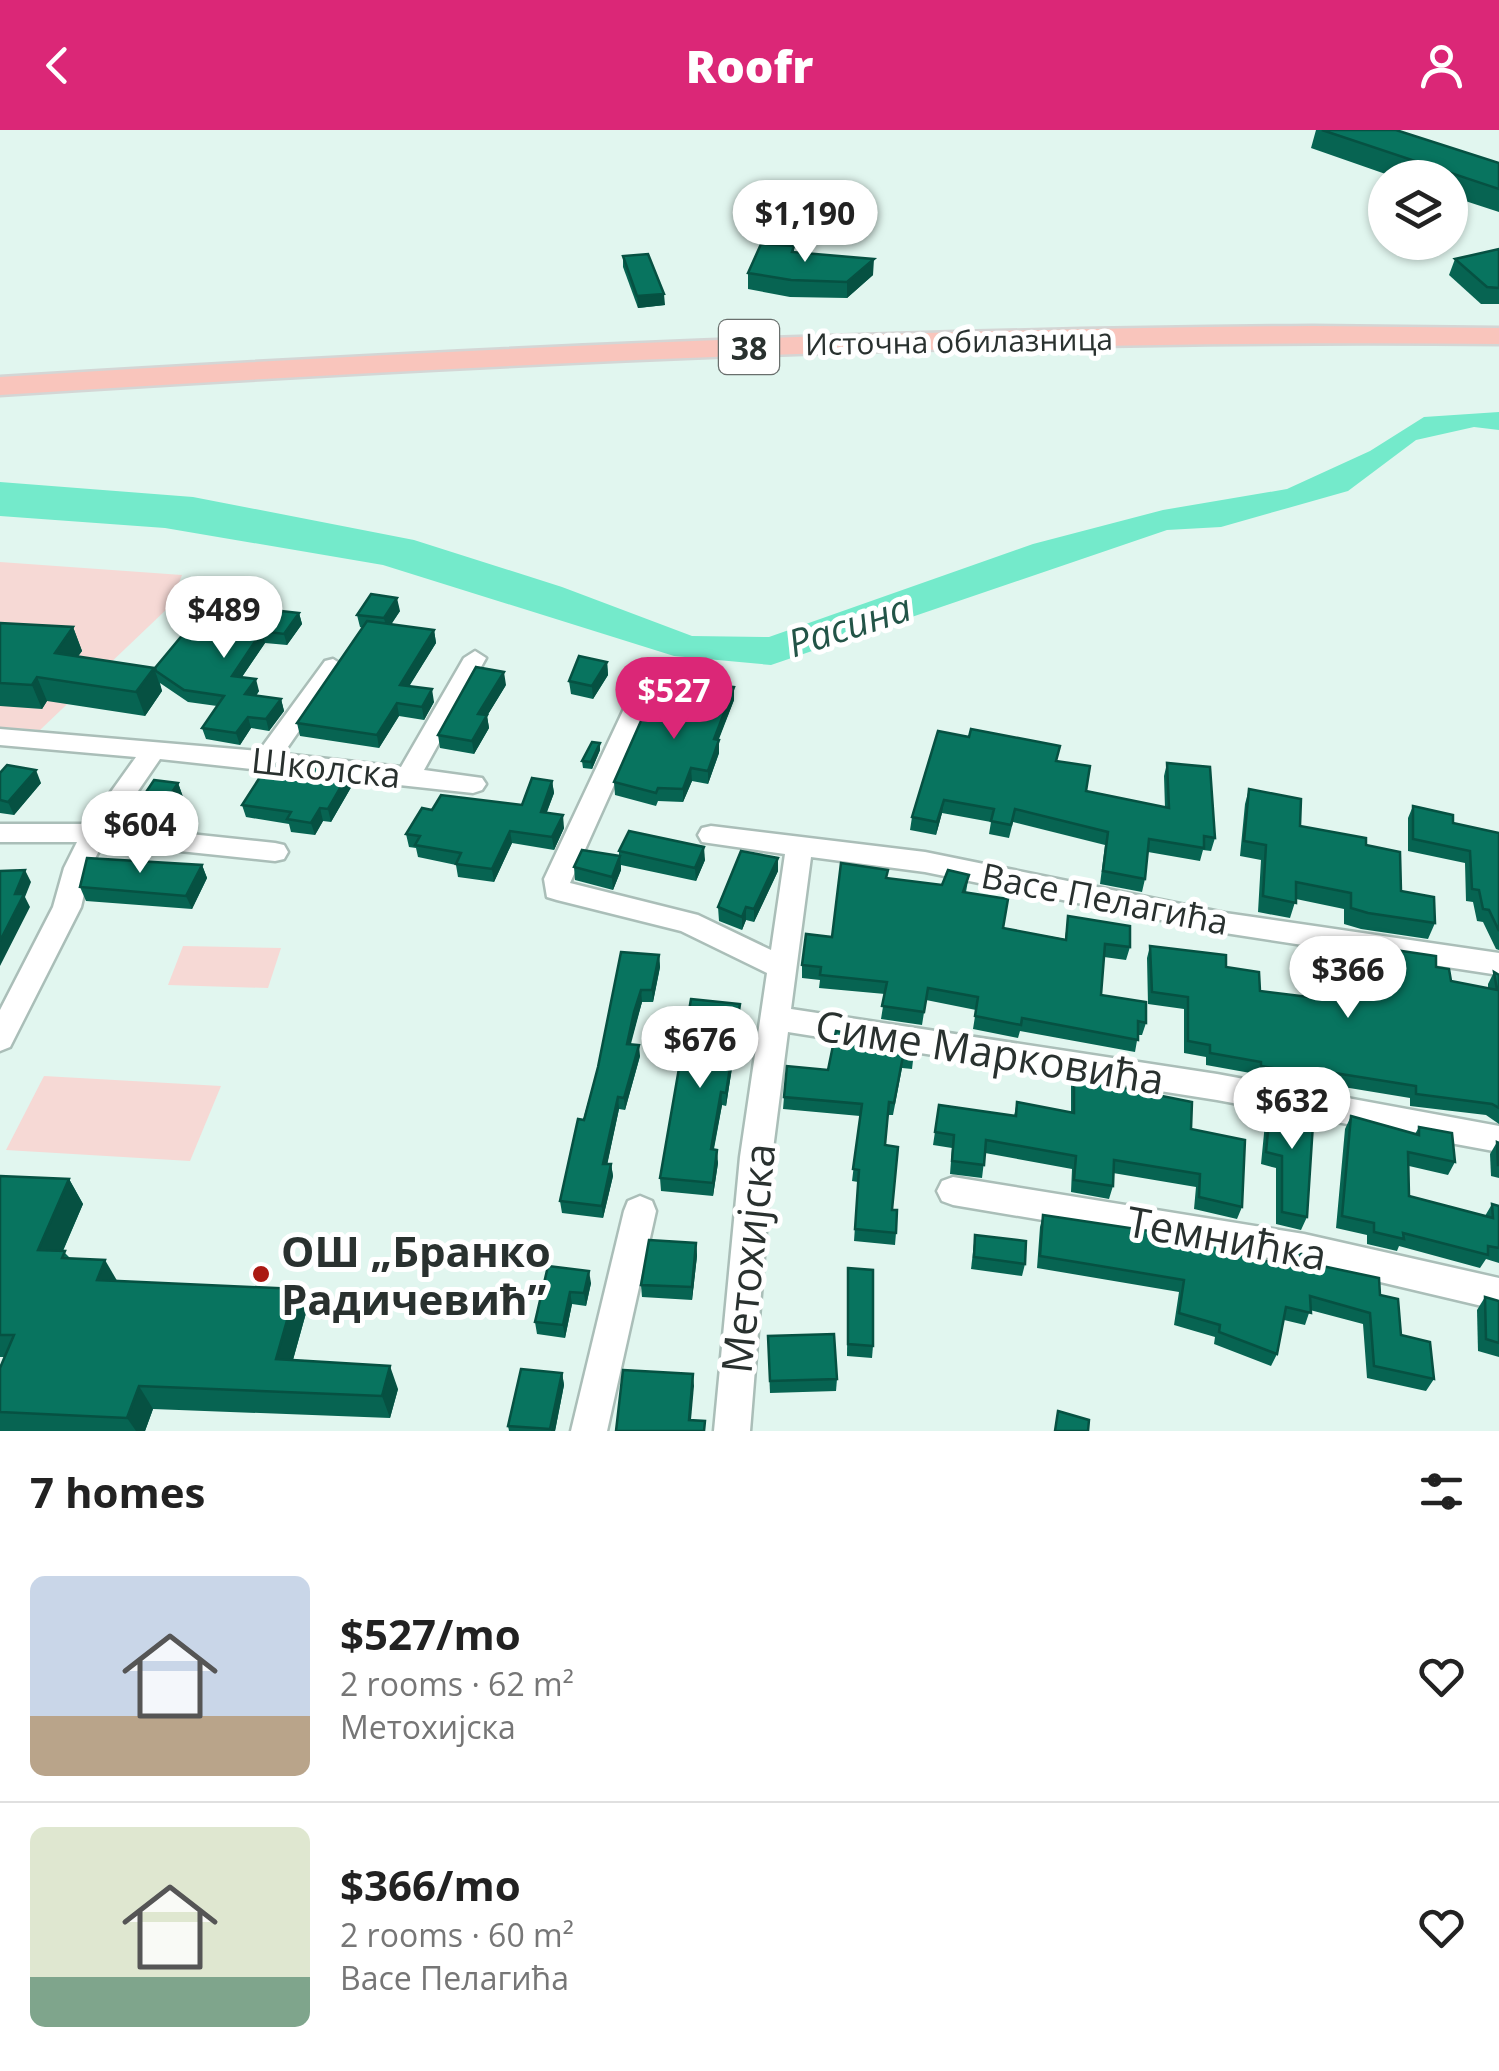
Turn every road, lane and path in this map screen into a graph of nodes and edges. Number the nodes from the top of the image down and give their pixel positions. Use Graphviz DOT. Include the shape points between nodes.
graph roads {
  1 [pos="1499,336"];
  2 [pos="0,386"];
  3 [pos="475,658"];
  4 [pos="332,666"];
  5 [pos="642,696"];
  6 [pos="0,738"];
  7 [pos="152,751"];
  8 [pos="266,760"];
  9 [pos="408,776"];
  10 [pos="472,784"];
  11 [pos="0,832"];
  12 [pos="95,833"];
  13 [pos="711,835"];
  14 [pos="799,848"];
  15 [pos="275,852"];
  16 [pos="1499,964"];
  17 [pos="779,966"];
  18 [pos="775,1018"];
  19 [pos="0,1039"];
  20 [pos="1499,1139"];
  21 [pos="953,1191"];
  22 [pos="640,1211"];
  23 [pos="1499,1294"];
  24 [pos="589,1431"];
  25 [pos="732,1431"];
  1 -- 2 [label="main road, Источна обилазница / 38" via="932,340 316,365"];
  3 -- 9 [label="street"];
  4 -- 8 [label="street"];
  5 -- 17 [label="street" via="557,890 688,922"];
  6 -- 7 [label="street, Школска"];
  7 -- 8 [label="street, Школска"];
  7 -- 12 [label="street"];
  8 -- 9 [label="street, Школска"];
  9 -- 10 [label="street, Школска"];
  11 -- 12 [label="street"];
  12 -- 15 [label="street"];
  12 -- 19 [label="street" via="67,907"];
  13 -- 14 [label="street, Васе Пелагића"];
  14 -- 16 [label="street, Васе Пелагића" via="925,862 1225,923"];
  14 -- 17 [label="street, Метохијска"];
  17 -- 18 [label="street, Метохијска"];
  18 -- 20 [label="street, Симе Марковића" via="1217,1086"];
  18 -- 25 [label="street, Метохијска"];
  21 -- 23 [label="street, Темнићка" via="1304,1249"];
  22 -- 24 [label="street"];
}
